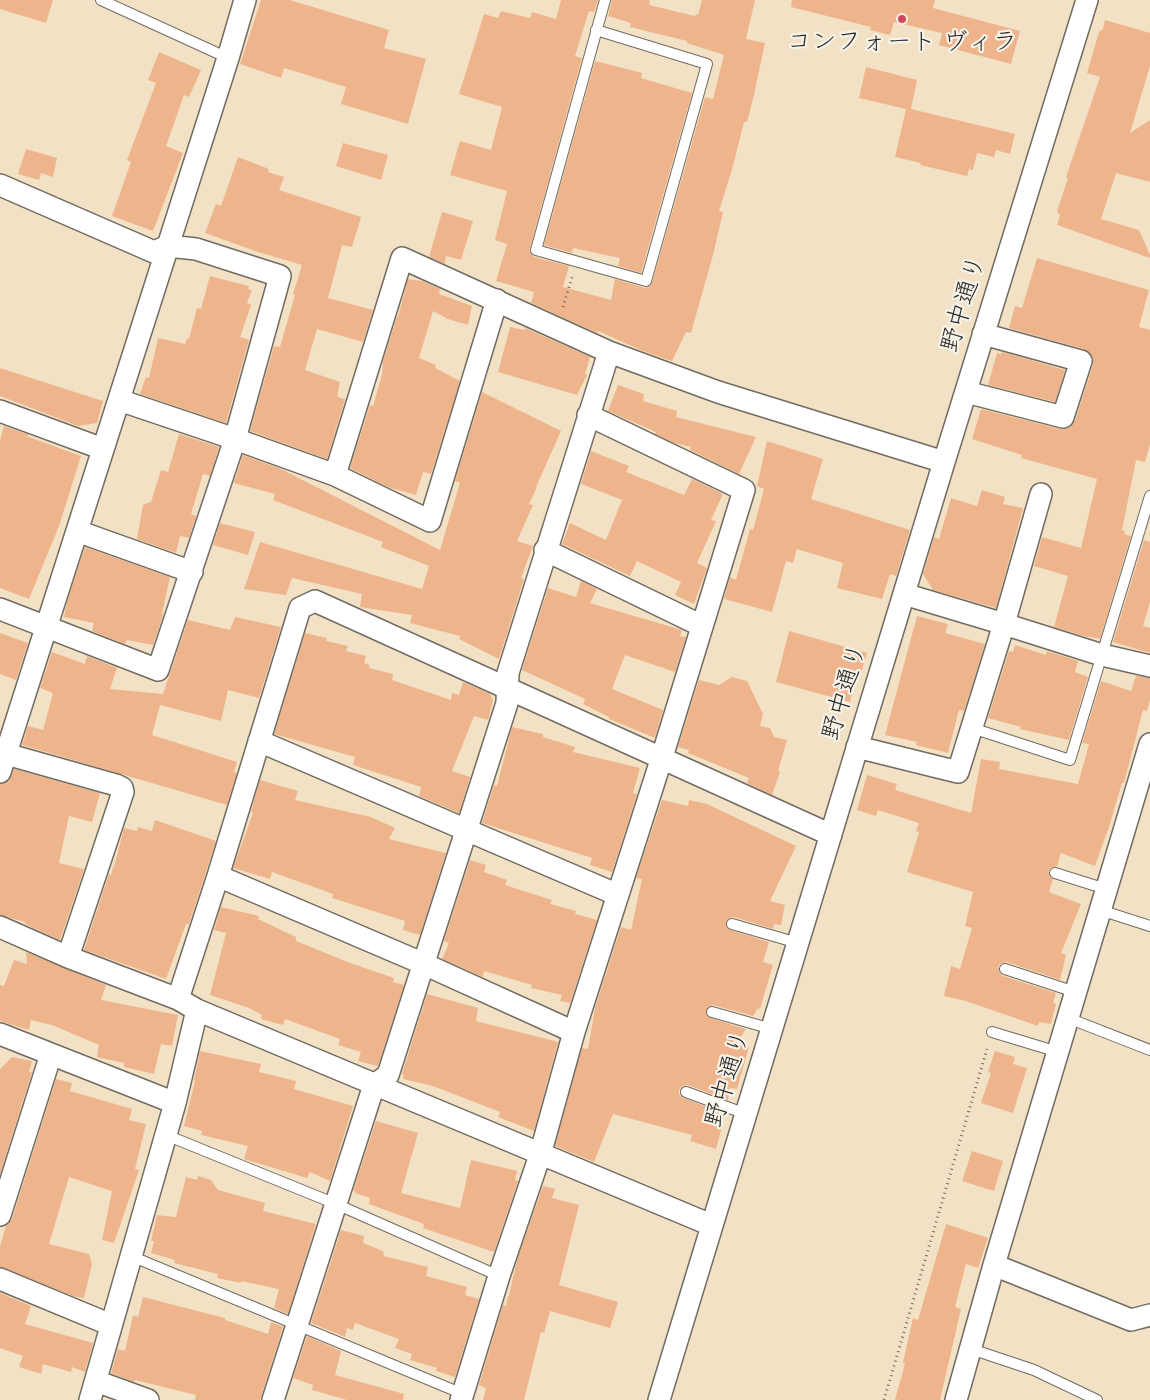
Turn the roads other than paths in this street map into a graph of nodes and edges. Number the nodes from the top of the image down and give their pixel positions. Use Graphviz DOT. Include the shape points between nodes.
graph roads {
  1 [pos="100,0"];
  2 [pos="245,0"];
  3 [pos="605,0"];
  4 [pos="1087,0"];
  5 [pos="596,30"];
  6 [pos="228,58"];
  7 [pos="0,185"];
  8 [pos="168,246"];
  9 [pos="497,300"];
  10 [pos="983,334"];
  11 [pos="608,352"];
  12 [pos="966,392"];
  13 [pos="119,400"];
  14 [pos="0,411"];
  15 [pos="588,415"];
  16 [pos="235,439"];
  17 [pos="103,449"];
  18 [pos="944,462"];
  19 [pos="335,475"];
  20 [pos="1041,494"];
  21 [pos="1150,496"];
  22 [pos="77,531"];
  23 [pos="545,550"];
  24 [pos="192,572"];
  25 [pos="904,594"];
  26 [pos="0,609"];
  27 [pos="1004,624"];
  28 [pos="702,626"];
  29 [pos="46,627"];
  30 [pos="1102,655"];
  31 [pos="1150,666"];
  32 [pos="508,688"];
  33 [pos="972,728"];
  34 [pos="259,741"];
  35 [pos="1150,744"];
  36 [pos="857,747"];
  37 [pos="662,757"];
  38 [pos="2,764"];
  39 [pos="466,831"];
  40 [pos="831,835"];
  41 [pos="1055,873"];
  42 [pos="218,876"];
  43 [pos="1106,889"];
  44 [pos="618,895"];
  45 [pos="1100,910"];
  46 [pos="732,924"];
  47 [pos="1150,926"];
  48 [pos="0,927"];
  49 [pos="798,942"];
  50 [pos="68,957"];
  51 [pos="424,964"];
  52 [pos="1004,969"];
  53 [pos="1075,992"];
  54 [pos="178,1000"];
  55 [pos="197,1010"];
  56 [pos="712,1012"];
  57 [pos="1068,1018"];
  58 [pos="772,1029"];
  59 [pos="574,1032"];
  60 [pos="992,1032"];
  61 [pos="0,1034"];
  62 [pos="1150,1050"];
  63 [pos="1058,1052"];
  64 [pos="51,1054"];
  65 [pos="374,1085"];
  66 [pos="686,1092"];
  67 [pos="175,1103"];
  68 [pos="746,1114"];
  69 [pos="166,1135"];
  70 [pos="540,1155"];
  71 [pos="336,1204"];
  72 [pos="0,1215"];
  73 [pos="711,1225"];
  74 [pos="131,1256"];
  75 [pos="994,1265"];
  76 [pos="498,1276"];
  77 [pos="0,1279"];
  78 [pos="1150,1316"];
  79 [pos="111,1325"];
  80 [pos="296,1326"];
  81 [pos="971,1349"];
  82 [pos="93,1390"];
  83 [pos="462,1397"];
  84 [pos="1093,1399"];
  85 [pos="148,1400"];
  86 [pos="273,1400"];
  87 [pos="659,1400"];
  88 [pos="956,1400"];
  1 -- 6 [label="lane"];
  2 -- 6 [label="street"];
  3 -- 5 [label="lane"];
  4 -- 10 [label="street, 野中通り"];
  5 -- 5 [label="lane" via="536,250 646,281 707,64"];
  6 -- 8 [label="street"];
  7 -- 8 [label="street" via="154,252"];
  8 -- 13 [label="street"];
  8 -- 16 [label="street" via="196,249 280,276"];
  9 -- 11 [label="street"];
  9 -- 19 [label="street" via="402,258"];
  9 -- 19 [label="street" via="430,521"];
  10 -- 12 [label="street, 野中通り"];
  10 -- 12 [label="street" via="1081,362 1063,417"];
  11 -- 15 [label="street"];
  11 -- 18 [label="street" via="718,392"];
  12 -- 18 [label="street, 野中通り"];
  13 -- 16 [label="street"];
  13 -- 17 [label="street"];
  14 -- 17 [label="street"];
  15 -- 23 [label="street"];
  15 -- 28 [label="street" via="744,490"];
  16 -- 19 [label="street"];
  16 -- 24 [label="street"];
  17 -- 22 [label="street"];
  18 -- 25 [label="street, 野中通り"];
  20 -- 27 [label="street"];
  21 -- 30 [label="lane"];
  22 -- 24 [label="street"];
  22 -- 29 [label="street"];
  23 -- 28 [label="street"];
  23 -- 32 [label="street" via="508,672"];
  24 -- 29 [label="street" via="158,670"];
  25 -- 27 [label="street"];
  25 -- 36 [label="street, 野中通り"];
  26 -- 29 [label="street"];
  27 -- 30 [label="street"];
  27 -- 33 [label="street"];
  28 -- 37 [label="street"];
  29 -- 38 [label="street"];
  30 -- 31 [label="street"];
  30 -- 33 [label="lane" via="1070,760"];
  32 -- 34 [label="street" via="315,601 300,608"];
  32 -- 37 [label="street"];
  32 -- 39 [label="street" via="508,703"];
  33 -- 36 [label="street" via="958,772"];
  34 -- 39 [label="street"];
  34 -- 42 [label="street"];
  35 -- 43 [label="street"];
  36 -- 40 [label="street, 野中通り"];
  37 -- 40 [label="street"];
  37 -- 44 [label="street"];
  38 -- 50 [label="street" via="122,788"];
  39 -- 44 [label="street"];
  39 -- 51 [label="street"];
  40 -- 49 [label="street, 野中通り"];
  41 -- 43 [label="lane"];
  42 -- 51 [label="street"];
  42 -- 54 [label="street"];
  43 -- 45 [label="street"];
  44 -- 59 [label="street"];
  45 -- 47 [label="lane"];
  45 -- 53 [label="street"];
  46 -- 49 [label="lane"];
  48 -- 50 [label="street"];
  49 -- 58 [label="street, 野中通り"];
  50 -- 54 [label="street"];
  51 -- 59 [label="street"];
  51 -- 65 [label="street" via="388,1075"];
  52 -- 53 [label="lane"];
  53 -- 57 [label="street"];
  54 -- 55 [label="street"];
  55 -- 65 [label="street"];
  55 -- 67 [label="street"];
  56 -- 58 [label="lane"];
  57 -- 62 [label="lane"];
  57 -- 63 [label="street"];
  58 -- 68 [label="street, 野中通り"];
  59 -- 70 [label="street"];
  60 -- 63 [label="lane"];
  61 -- 64 [label="street"];
  63 -- 75 [label="street"];
  64 -- 67 [label="street"];
  64 -- 72 [label="street"];
  65 -- 70 [label="street"];
  65 -- 71 [label="street"];
  66 -- 68 [label="lane"];
  67 -- 69 [label="street"];
  68 -- 73 [label="street, 野中通り"];
  69 -- 71 [label="lane"];
  69 -- 74 [label="street"];
  70 -- 73 [label="street"];
  70 -- 76 [label="street"];
  71 -- 76 [label="lane"];
  71 -- 80 [label="street"];
  73 -- 87 [label="street, 野中通り"];
  74 -- 79 [label="street"];
  74 -- 80 [label="lane"];
  75 -- 78 [label="street" via="1131,1320"];
  75 -- 81 [label="street"];
  76 -- 83 [label="street"];
  77 -- 79 [label="street"];
  79 -- 82 [label="street"];
  80 -- 83 [label="lane"];
  80 -- 86 [label="street"];
  81 -- 84 [label="lane" via="1034,1370"];
  81 -- 88 [label="street"];
  82 -- 85 [label="street"];
}
